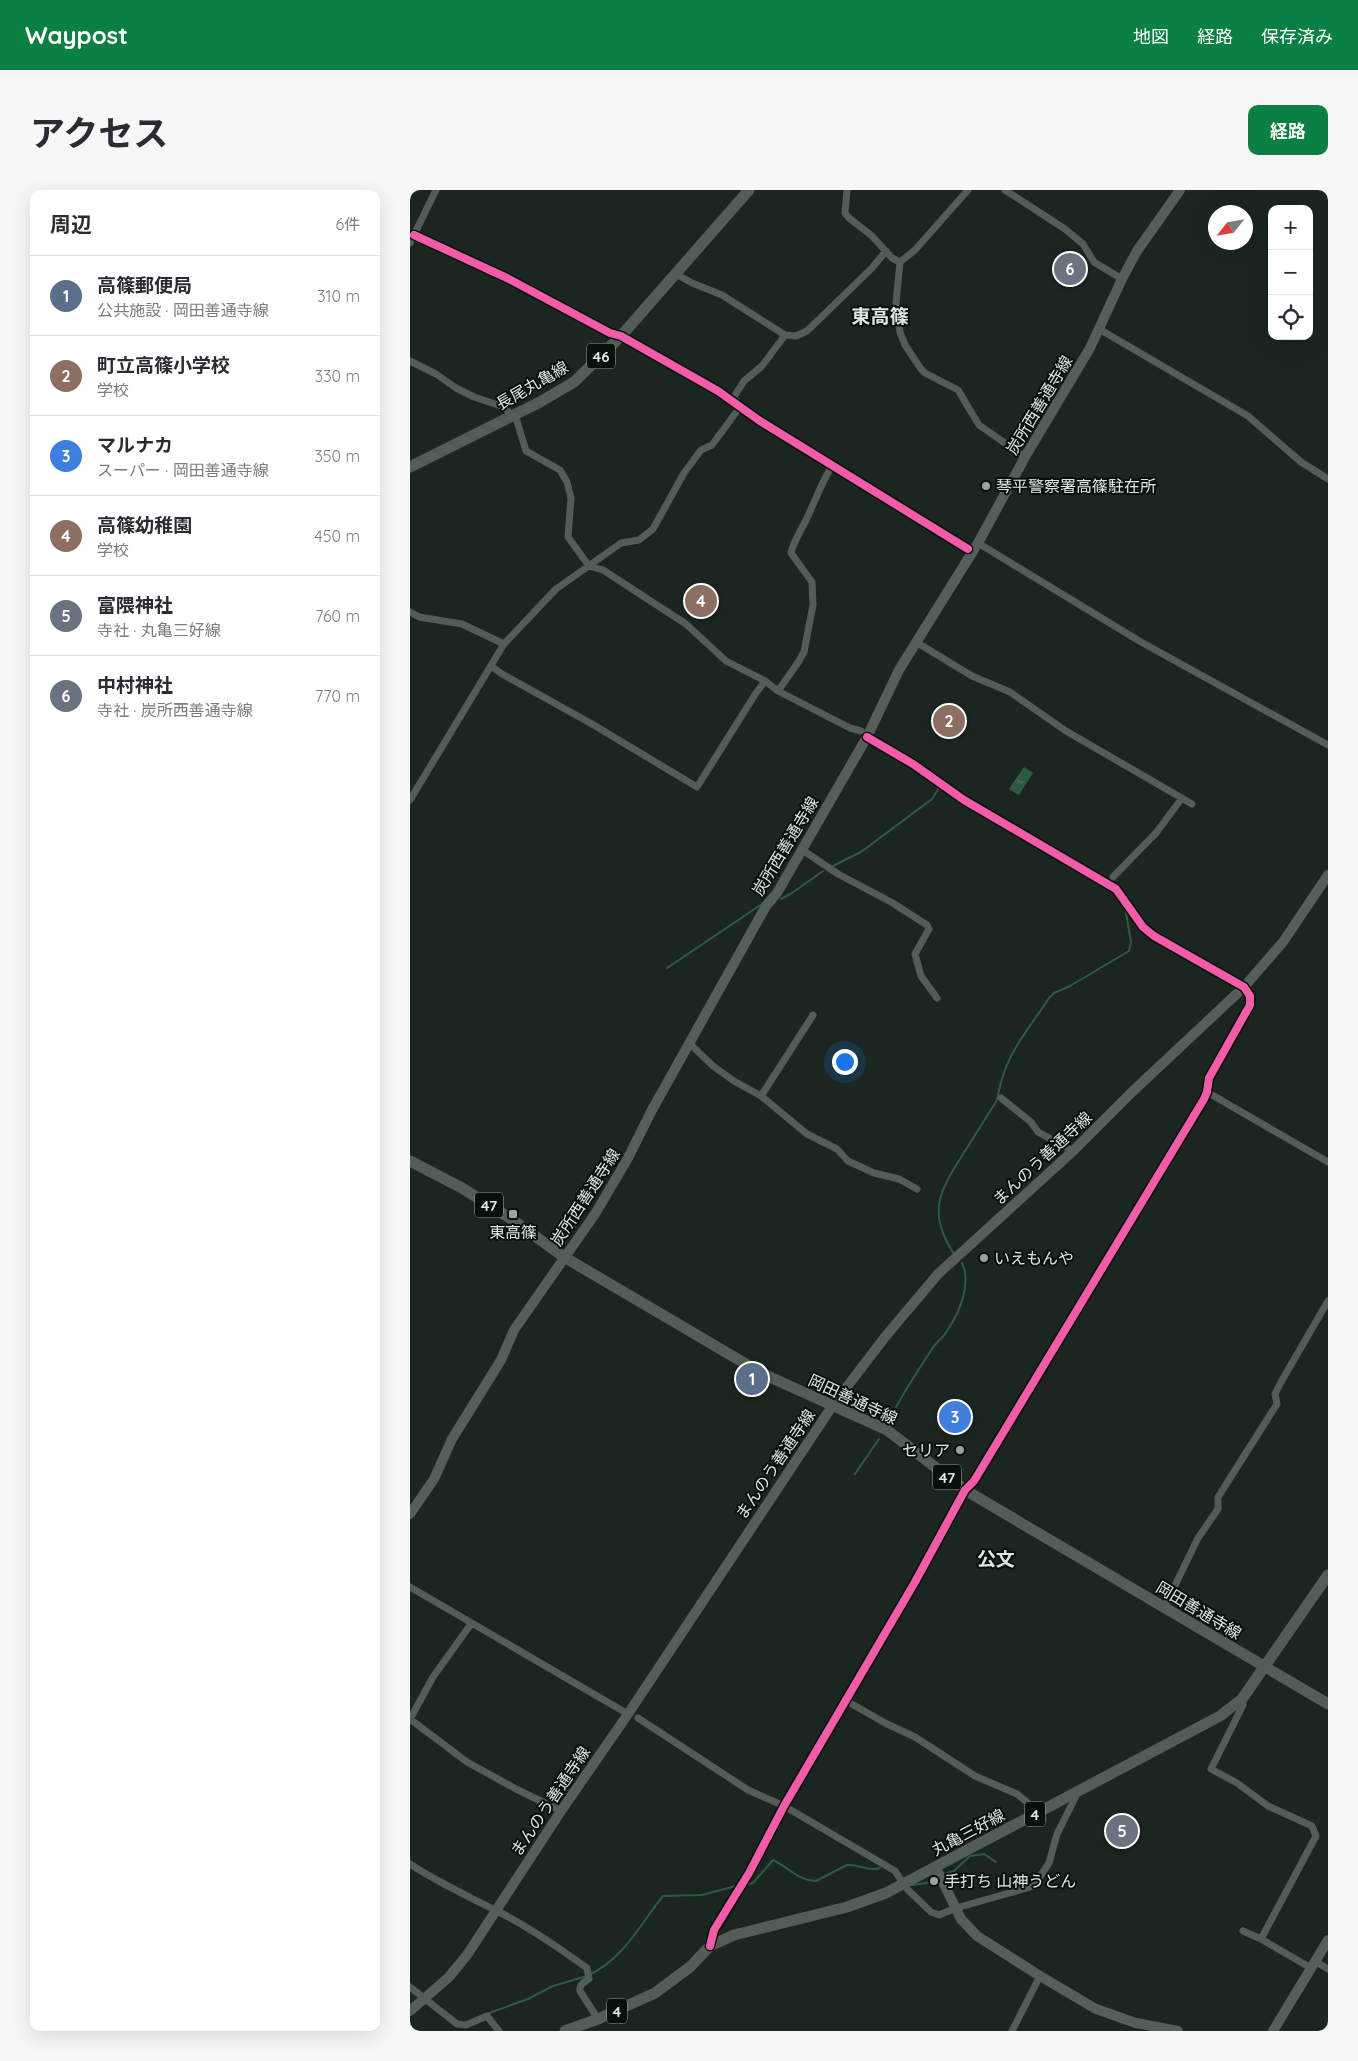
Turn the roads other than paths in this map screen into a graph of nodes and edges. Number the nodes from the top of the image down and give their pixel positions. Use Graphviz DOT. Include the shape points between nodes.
graph roads {
  1 [pos="436,190"];
  2 [pos="749,190"];
  3 [pos="847,190"];
  4 [pos="968,190"];
  5 [pos="1005,190"];
  6 [pos="1180,190"];
  7 [pos="412,239"];
  8 [pos="886,251"];
  9 [pos="900,262"];
  10 [pos="676,274"];
  11 [pos="1122,279"];
  12 [pos="1099,329"];
  13 [pos="785,335"];
  14 [pos="621,336"];
  15 [pos="410,361"];
  16 [pos="740,407"];
  17 [pos="513,416"];
  18 [pos="1025,457"];
  19 [pos="832,466"];
  20 [pos="410,467"];
  21 [pos="1328,479"];
  22 [pos="978,543"];
  23 [pos="968,549"];
  24 [pos="589,566"];
  25 [pos="410,612"];
  26 [pos="916,642"];
  27 [pos="504,644"];
  28 [pos="491,666"];
  29 [pos="765,681"];
  30 [pos="778,691"];
  31 [pos="864,734"];
  32 [pos="1328,745"];
  33 [pos="1182,798"];
  34 [pos="410,800"];
  35 [pos="1192,804"];
  36 [pos="801,849"];
  37 [pos="1328,875"];
  38 [pos="1113,877"];
  39 [pos="1244,987"];
  40 [pos="937,998"];
  41 [pos="813,1015"];
  42 [pos="690,1044"];
  43 [pos="1207,1092"];
  44 [pos="761,1096"];
  45 [pos="1001,1098"];
  46 [pos="1073,1151"];
  47 [pos="410,1161"];
  48 [pos="1328,1162"];
  49 [pos="917,1190"];
  50 [pos="564,1257"];
  51 [pos="1328,1301"];
  52 [pos="833,1405"];
  53 [pos="965,1490"];
  54 [pos="410,1514"];
  55 [pos="1328,1575"];
  56 [pos="410,1587"];
  57 [pos="1164,1608"];
  58 [pos="471,1624"];
  59 [pos="1264,1668"];
  60 [pos="845,1700"];
  61 [pos="1242,1700"];
  62 [pos="1328,1704"];
  63 [pos="628,1714"];
  64 [pos="638,1718"];
  65 [pos="410,1719"];
  66 [pos="1079,1791"];
  67 [pos="784,1806"];
  68 [pos="561,1811"];
  69 [pos="1039,1812"];
  70 [pos="410,1864"];
  71 [pos="939,1873"];
  72 [pos="903,1884"];
  73 [pos="956,1908"];
  74 [pos="496,1910"];
  75 [pos="1243,1931"];
  76 [pos="1261,1938"];
  77 [pos="1328,1940"];
  78 [pos="710,1946"];
  79 [pos="1313,1965"];
  80 [pos="1328,1970"];
  81 [pos="1040,1976"];
  82 [pos="410,1987"];
  83 [pos="426,1999"];
  84 [pos="410,2011"];
  85 [pos="598,2019"];
  86 [pos="1174,2030"];
  87 [pos="499,2031"];
  88 [pos="565,2031"];
  89 [pos="1012,2031"];
  90 [pos="1273,2031"];
  1 -- 7 [label="street"];
  2 -- 10 [label="main road, 長尾丸亀線 / 46"];
  3 -- 8 [label="street" via="845,213"];
  4 -- 9 [label="street" via="915,250"];
  5 -- 11 [label="street" via="1065,229 1083,244 1094,262"];
  6 -- 11 [label="main road, 炭所西善通寺線"];
  7 -- 14 [label="street" via="507,278"];
  8 -- 9 [label="street"];
  8 -- 13 [label="street" via="807,331 796,336"];
  9 -- 18 [label="street" via="897,280 900,332 916,361 925,373 958,390 979,425"];
  10 -- 13 [label="street" via="722,295"];
  10 -- 14 [label="main road, 長尾丸亀線 / 46"];
  11 -- 12 [label="main road, 炭所西善通寺線"];
  12 -- 18 [label="main road, 炭所西善通寺線"];
  12 -- 21 [label="street" via="1248,416 1301,462"];
  13 -- 16 [label="street" via="734,397"];
  14 -- 16 [label="street"];
  14 -- 17 [label="main road, 長尾丸亀線 / 46" via="574,382"];
  15 -- 17 [label="street" via="474,397 504,407"];
  16 -- 19 [label="street"];
  16 -- 24 [label="street" via="712,445 701,450 684,473 653,529 640,540 621,542"];
  17 -- 20 [label="main road, 長尾丸亀線 / 46"];
  17 -- 24 [label="street" via="526,451 560,470 567,482 571,498 568,536"];
  18 -- 22 [label="main road, 炭所西善通寺線"];
  19 -- 23 [label="street"];
  19 -- 30 [label="street" via="791,553 812,582 813,604 804,652"];
  22 -- 26 [label="main road, 炭所西善通寺線"];
  22 -- 32 [label="street" via="1141,642"];
  24 -- 27 [label="street" via="556,589"];
  24 -- 29 [label="street" via="603,570 631,588 686,624 726,660"];
  25 -- 27 [label="street" via="419,617 462,624"];
  26 -- 31 [label="main road, 炭所西善通寺線"];
  26 -- 33 [label="street" via="972,676 1010,692 1066,731"];
  27 -- 28 [label="street"];
  28 -- 29 [label="street" via="697,787"];
  28 -- 34 [label="street"];
  29 -- 30 [label="street"];
  30 -- 31 [label="street"];
  31 -- 36 [label="main road, 炭所西善通寺線"];
  31 -- 39 [label="street" via="964,800 1116,889 1143,927 1154,936"];
  33 -- 35 [label="street"];
  33 -- 38 [label="street" via="1156,833"];
  36 -- 40 [label="street" via="927,925 929,930 915,954 921,976"];
  36 -- 42 [label="main road, 炭所西善通寺線"];
  37 -- 39 [label="main road, まんのう善通寺線" via="1283,942"];
  39 -- 43 [label="street" via="1250,996 1250,1005 1209,1078"];
  39 -- 46 [label="main road, まんのう善通寺線"];
  41 -- 44 [label="street"];
  42 -- 44 [label="street" via="713,1066"];
  42 -- 50 [label="main road, 炭所西善通寺線" via="595,1214"];
  43 -- 48 [label="street"];
  43 -- 53 [label="street" via="980,1473"];
  44 -- 49 [label="street" via="793,1124 837,1149 848,1161 874,1173 899,1179"];
  45 -- 46 [label="street" via="1032,1122 1038,1132"];
  46 -- 52 [label="main road, まんのう善通寺線" via="938,1274"];
  47 -- 50 [label="main road, 岡田善通寺線 / 47" via="462,1188"];
  50 -- 52 [label="main road, 岡田善通寺線 / 47" via="763,1374"];
  50 -- 54 [label="main road, 炭所西善通寺線" via="514,1330 501,1360 452,1439 434,1479"];
  51 -- 57 [label="street" via="1275,1394 1277,1404 1218,1496 1218,1509 1198,1538"];
  52 -- 53 [label="main road, 岡田善通寺線 / 47" via="887,1430"];
  52 -- 63 [label="main road, まんのう善通寺線"];
  53 -- 57 [label="main road, 岡田善通寺線 / 47"];
  53 -- 60 [label="street"];
  55 -- 59 [label="main road, 丸亀三好線 / 4"];
  56 -- 58 [label="street"];
  57 -- 59 [label="main road, 岡田善通寺線 / 47"];
  58 -- 63 [label="street"];
  58 -- 65 [label="street" via="433,1677"];
  59 -- 61 [label="main road, 丸亀三好線 / 4"];
  59 -- 62 [label="main road, 岡田善通寺線 / 47"];
  60 -- 67 [label="street"];
  60 -- 69 [label="street" via="915,1737 975,1776 1017,1794"];
  61 -- 66 [label="main road, 丸亀三好線 / 4" via="1213,1720"];
  61 -- 76 [label="street" via="1243,1705 1211,1769 1268,1806 1312,1826 1316,1836"];
  63 -- 68 [label="main road, まんのう善通寺線"];
  64 -- 67 [label="street" via="748,1790"];
  65 -- 68 [label="street" via="467,1762"];
  66 -- 69 [label="main road, 丸亀三好線 / 4"];
  66 -- 73 [label="street" via="1057,1834 1049,1863 1034,1886"];
  67 -- 72 [label="street" via="895,1871"];
  67 -- 78 [label="street" via="714,1930"];
  68 -- 74 [label="main road, まんのう善通寺線"];
  69 -- 71 [label="main road, 丸亀三好線 / 4"];
  70 -- 74 [label="street" via="429,1877"];
  71 -- 72 [label="main road, 丸亀三好線 / 4"];
  71 -- 73 [label="main road"];
  72 -- 73 [label="street" via="931,1912 939,1915"];
  72 -- 78 [label="main road, 丸亀三好線 / 4" via="866,1902 734,1935"];
  73 -- 81 [label="main road" via="961,1919 977,1936"];
  74 -- 83 [label="main road, まんのう善通寺線" via="467,1955"];
  74 -- 85 [label="street" via="554,1944 587,1968 589,1979 580,1991"];
  75 -- 76 [label="street"];
  76 -- 79 [label="street"];
  77 -- 79 [label="main road"];
  78 -- 85 [label="main road, 丸亀三好線 / 4" via="667,1986"];
  79 -- 80 [label="street"];
  79 -- 90 [label="main road"];
  81 -- 86 [label="main road" via="1096,2010 1136,2023"];
  81 -- 89 [label="street"];
  82 -- 83 [label="street"];
  83 -- 84 [label="main road, まんのう善通寺線"];
  83 -- 87 [label="street" via="457,2024 466,2026 487,2016"];
  85 -- 88 [label="main road, 丸亀三好線 / 4"];
}
